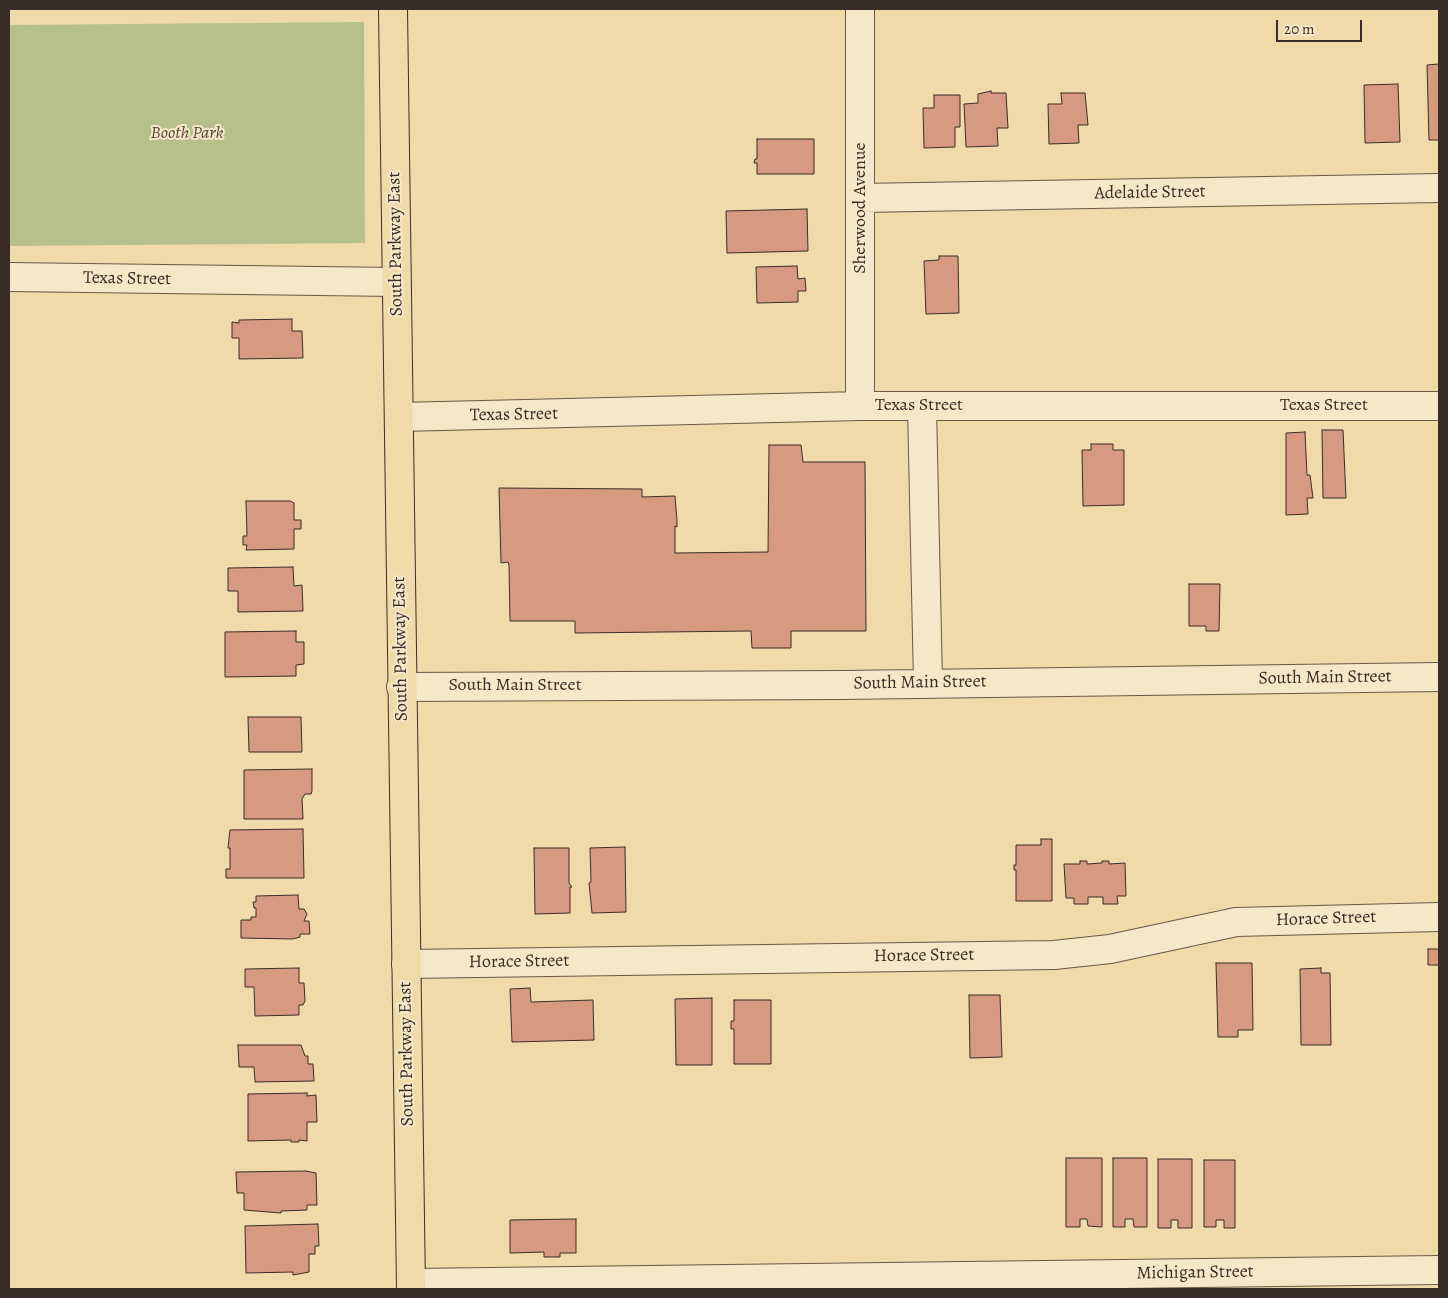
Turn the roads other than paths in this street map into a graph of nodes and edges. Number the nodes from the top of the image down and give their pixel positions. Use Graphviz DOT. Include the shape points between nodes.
graph roads {
  1 [pos="393,9"];
  2 [pos="860,9"];
  3 [pos="1439,188"];
  4 [pos="861,198"];
  5 [pos="9,277"];
  6 [pos="396,282"];
  7 [pos="860,406"];
  8 [pos="1439,406"];
  9 [pos="922,407"];
  10 [pos="399,417"];
  11 [pos="1439,677"];
  12 [pos="928,683"];
  13 [pos="401,687"];
  14 [pos="1439,916"];
  15 [pos="406,964"];
  16 [pos="1439,1270"];
  17 [pos="714,1284"];
  18 [pos="587,1285"];
  19 [pos="411,1286"];
  1 -- 6 [label="main road, South Parkway East"];
  2 -- 4 [label="street, Sherwood Avenue"];
  3 -- 4 [label="street, Adelaide Street"];
  4 -- 7 [label="street, Sherwood Avenue"];
  5 -- 6 [label="street, Texas Street"];
  6 -- 10 [label="main road, South Parkway East"];
  7 -- 9 [label="street, Texas Street"];
  7 -- 10 [label="street, Texas Street"];
  8 -- 9 [label="street, Texas Street"];
  9 -- 12 [label="street"];
  10 -- 13 [label="main road, South Parkway East"];
  11 -- 12 [label="street, South Main Street"];
  12 -- 13 [label="street, South Main Street"];
  13 -- 15 [label="main road, South Parkway East"];
  14 -- 15 [label="street, Horace Street" via="1236,922 1110,949 1054,954"];
  15 -- 19 [label="main road, South Parkway East"];
  16 -- 17 [label="street, Michigan Street"];
  17 -- 18 [label="street, Michigan Street"];
  18 -- 19 [label="street, Michigan Street"];
}
